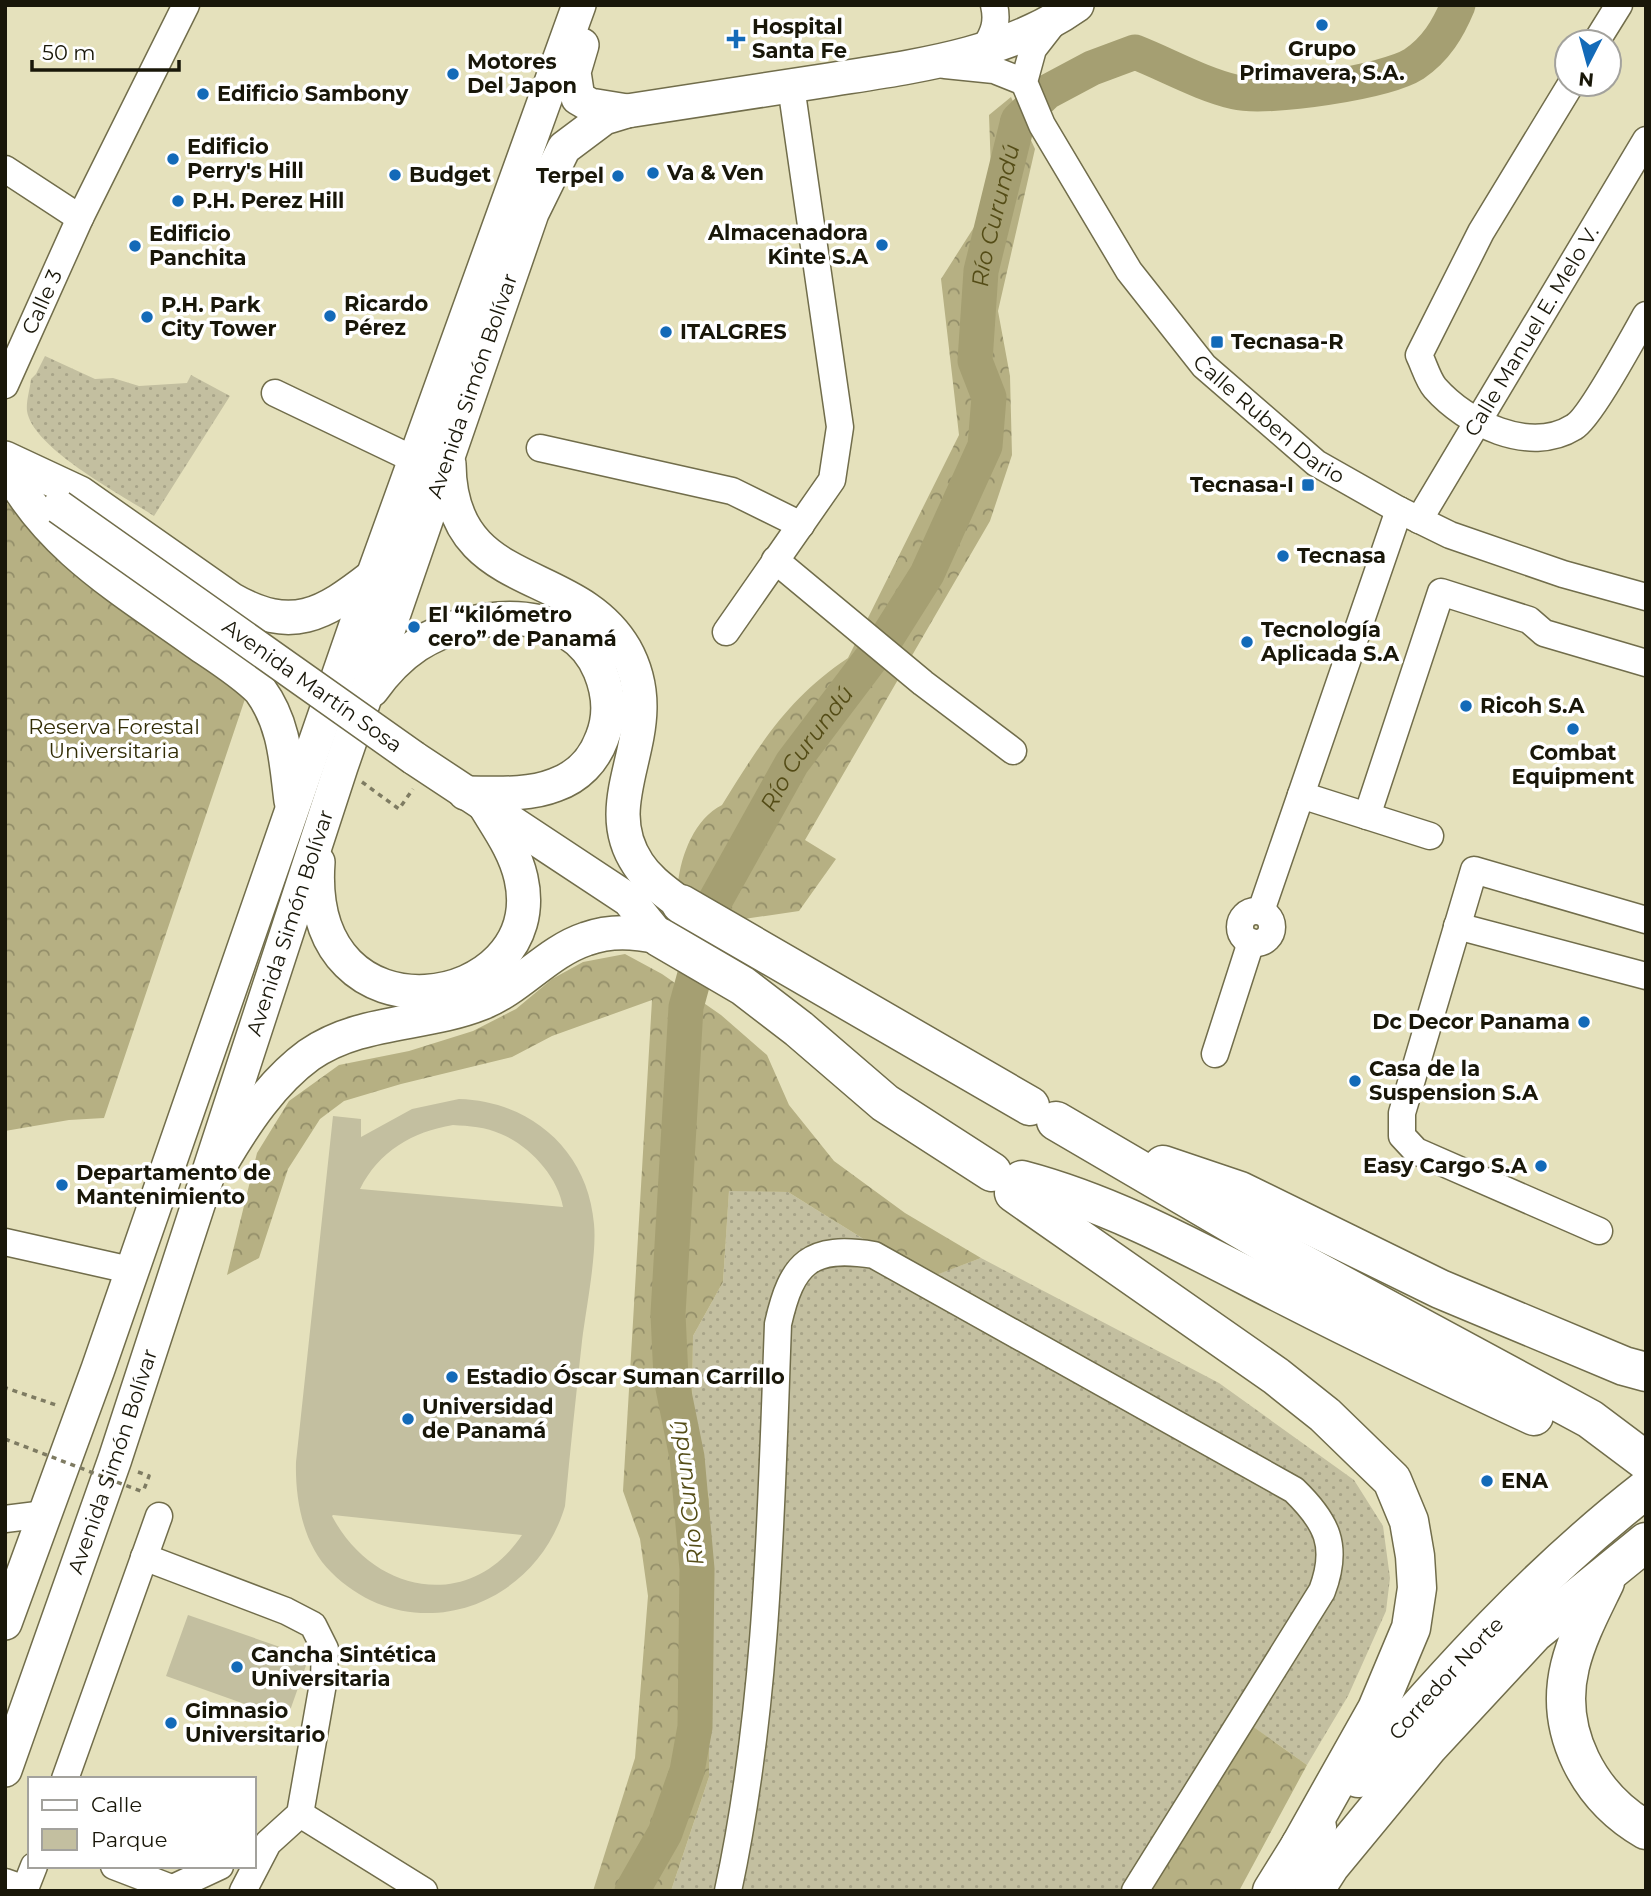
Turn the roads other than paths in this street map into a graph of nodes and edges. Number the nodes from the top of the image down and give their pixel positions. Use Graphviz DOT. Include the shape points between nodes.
graph roads {
  1 [pos="186,5"];
  2 [pos="579,5"];
  3 [pos="593,5"];
  4 [pos="994,5"];
  5 [pos="1004,5"];
  6 [pos="1619,5"];
  7 [pos="1056,18"];
  8 [pos="1605,28"];
  9 [pos="985,47"];
  10 [pos="929,64"];
  11 [pos="1025,85"];
  12 [pos="791,86"];
  13 [pos="1562,98"];
  14 [pos="626,111"];
  15 [pos="1646,140"];
  16 [pos="5,169"];
  17 [pos="80,218"];
  18 [pos="1646,315"];
  19 [pos="5,385"];
  20 [pos="275,393"];
  21 [pos="1476,421"];
  22 [pos="540,448"];
  23 [pos="449,452"];
  24 [pos="5,460"];
  25 [pos="415,460"];
  26 [pos="1409,515"];
  27 [pos="801,525"];
  28 [pos="775,560"];
  29 [pos="373,576"];
  30 [pos="1646,597"];
  31 [pos="726,632"];
  32 [pos="1646,663"];
  33 [pos="362,703"];
  34 [pos="1013,751"];
  35 [pos="1301,795"];
  36 [pos="475,800"];
  37 [pos="292,810"];
  38 [pos="1367,816"];
  39 [pos="321,827"];
  40 [pos="1430,836"];
  41 [pos="629,900"];
  42 [pos="684,905"];
  43 [pos="1646,920"];
  44 [pos="1457,926"];
  45 [pos="662,939"];
  46 [pos="1646,976"];
  47 [pos="1215,1054"];
  48 [pos="1092,1142"];
  49 [pos="1010,1182"];
  50 [pos="1599,1231"];
  51 [pos="186,1233"];
  52 [pos="5,1242"];
  53 [pos="130,1270"];
  54 [pos="1646,1372"];
  55 [pos="1638,1456"];
  56 [pos="1646,1489"];
  57 [pos="45,1514"];
  58 [pos="159,1516"];
  59 [pos="5,1519"];
  60 [pos="1646,1542"];
  61 [pos="145,1557"];
  62 [pos="1609,1573"];
  63 [pos="5,1623"];
  64 [pos="5,1770"];
  65 [pos="66,1777"];
  66 [pos="300,1814"];
  67 [pos="1646,1829"];
  68 [pos="261,1846"];
  69 [pos="1300,1846"];
  70 [pos="33,1868"];
  71 [pos="119,1868"];
  72 [pos="216,1868"];
  73 [pos="252,1868"];
  74 [pos="5,1882"];
  75 [pos="176,1890"];
  76 [pos="243,1891"];
  77 [pos="424,1891"];
  78 [pos="728,1891"];
  79 [pos="1135,1891"];
  80 [pos="1272,1891"];
  81 [pos="1314,1891"];
  1 -- 17 [label="street, Calle 3"];
  2 -- 25 [label="main road, Avenida Simón Bolívar"];
  3 -- 14 [label="main road" via="574,72 575,91 584,102"];
  4 -- 9 [label="street" via="993,33"];
  5 -- 7 [label="street" via="1012,20"];
  6 -- 8 [label="street"];
  7 -- 9 [label="main road"];
  7 -- 11 [label="street" via="1033,49"];
  9 -- 10 [label="main road"];
  10 -- 11 [label="street" via="974,66"];
  10 -- 12 [label="main road"];
  11 -- 26 [label="street, Calle Ruben Dario" via="1042,125 1129,271 1204,366 1316,463"];
  12 -- 14 [label="main road"];
  12 -- 27 [label="street" via="840,427 832,480"];
  13 -- 21 [label="street" via="1481,232 1419,355 1433,387"];
  14 -- 23 [label="main road, Avenida Simón Bolívar" via="604,118 564,148 532,212"];
  15 -- 21 [label="street, Calle Manuel E. Melo V."];
  16 -- 17 [label="street"];
  17 -- 19 [label="street, Calle 3"];
  18 -- 21 [label="street" via="1575,427 1545,436 1510,436"];
  20 -- 25 [label="street"];
  21 -- 26 [label="street, Calle Manuel E. Melo V."];
  22 -- 27 [label="street" via="732,491"];
  23 -- 33 [label="main road, Avenida Simón Bolívar"];
  23 -- 42 [label="main road" via="451,496 474,541 504,567 593,612 626,651 642,704 623,802 624,832 640,867"];
  24 -- 29 [label="main road" via="80,493 257,613 280,618 309,616 332,607"];
  24 -- 36 [label="main road, Avenida Martín Sosa, bridge" via="59,507"];
  24 -- 37 [label="main road" via="18,490 77,556 260,690 282,733"];
  25 -- 29 [label="main road, Avenida Simón Bolívar"];
  26 -- 30 [label="street, Calle Ruben Dario" via="1450,535 1550,570"];
  26 -- 35 [label="street, Calle Manuel E. Melo V."];
  27 -- 28 [label="street"];
  28 -- 31 [label="street"];
  28 -- 34 [label="street"];
  29 -- 37 [label="main road, Avenida Simón Bolívar"];
  32 -- 38 [label="street" via="1544,633 1529,620 1441,592"];
  33 -- 36 [label="main road" via="386,671 417,645 468,624 523,618 555,627 580,643 597,666 608,695 608,721 590,760 568,780"];
  33 -- 39 [label="main road, Avenida Simón Bolívar"];
  35 -- 38 [label="street"];
  35 -- 47 [label="street, Calle Manuel E. Melo V." via="1261,911 1271,922 1271,932 1265,940 1251,942"];
  36 -- 39 [label="main road" via="510,847 521,877 520,923 507,949 487,970 433,992 378,984 348,965 334,947 318,895"];
  36 -- 41 [label="main road, Avenida Martín Sosa"];
  37 -- 53 [label="main road, Avenida Simón Bolívar"];
  38 -- 40 [label="street"];
  39 -- 51 [label="main road, Avenida Simón Bolívar"];
  41 -- 42 [label="main road, Avenida Martín Sosa"];
  41 -- 45 [label="main road, Avenida Martín Sosa"];
  42 -- 48 [label="highway"];
  43 -- 44 [label="street" via="1474,870"];
  44 -- 46 [label="street"];
  44 -- 50 [label="street" via="1402,1112 1402,1136 1416,1151"];
  45 -- 49 [label="highway" via="743,986 885,1103"];
  45 -- 51 [label="main road" via="621,931 586,939 483,1003 368,1028 309,1055 277,1085 246,1126 215,1173"];
  48 -- 54 [label="highway" via="1240,1191 1440,1289"];
  48 -- 55 [label="highway" via="1268,1245 1590,1419"];
  49 -- 55 [label="highway" via="1059,1189 1153,1228 1353,1331 1588,1442"];
  49 -- 69 [label="highway" via="1276,1376 1325,1415 1392,1480 1409,1521 1415,1556 1411,1628 1377,1709"];
  51 -- 64 [label="main road, Avenida Simón Bolívar" via="115,1459"];
  52 -- 53 [label="street"];
  53 -- 57 [label="main road, Avenida Simón Bolívar"];
  56 -- 69 [label="highway, Corredor Norte" via="1513,1605 1429,1694"];
  57 -- 59 [label="street"];
  57 -- 63 [label="main road, Avenida Simón Bolívar"];
  58 -- 61 [label="street"];
  60 -- 62 [label="highway, Corredor Norte"];
  61 -- 65 [label="street"];
  61 -- 66 [label="street" via="313,1625 325,1648 324,1678"];
  62 -- 67 [label="highway" via="1570,1668 1566,1688 1569,1723 1572,1742 1589,1778 1615,1808"];
  62 -- 81 [label="highway, Corredor Norte" via="1534,1633 1429,1746"];
  66 -- 68 [label="street"];
  66 -- 77 [label="street"];
  69 -- 80 [label="highway, Corredor Norte"];
  70 -- 74 [label="street" via="25,1889"];
  71 -- 75 [label="street"];
  72 -- 75 [label="street"];
  73 -- 76 [label="street"];
  78 -- 79 [label="street" via="740,1834 768,1580 778,1324 786,1290 799,1270 818,1254 844,1250 874,1255 1294,1490 1317,1512 1330,1542 1331,1568 1322,1591"];
}
